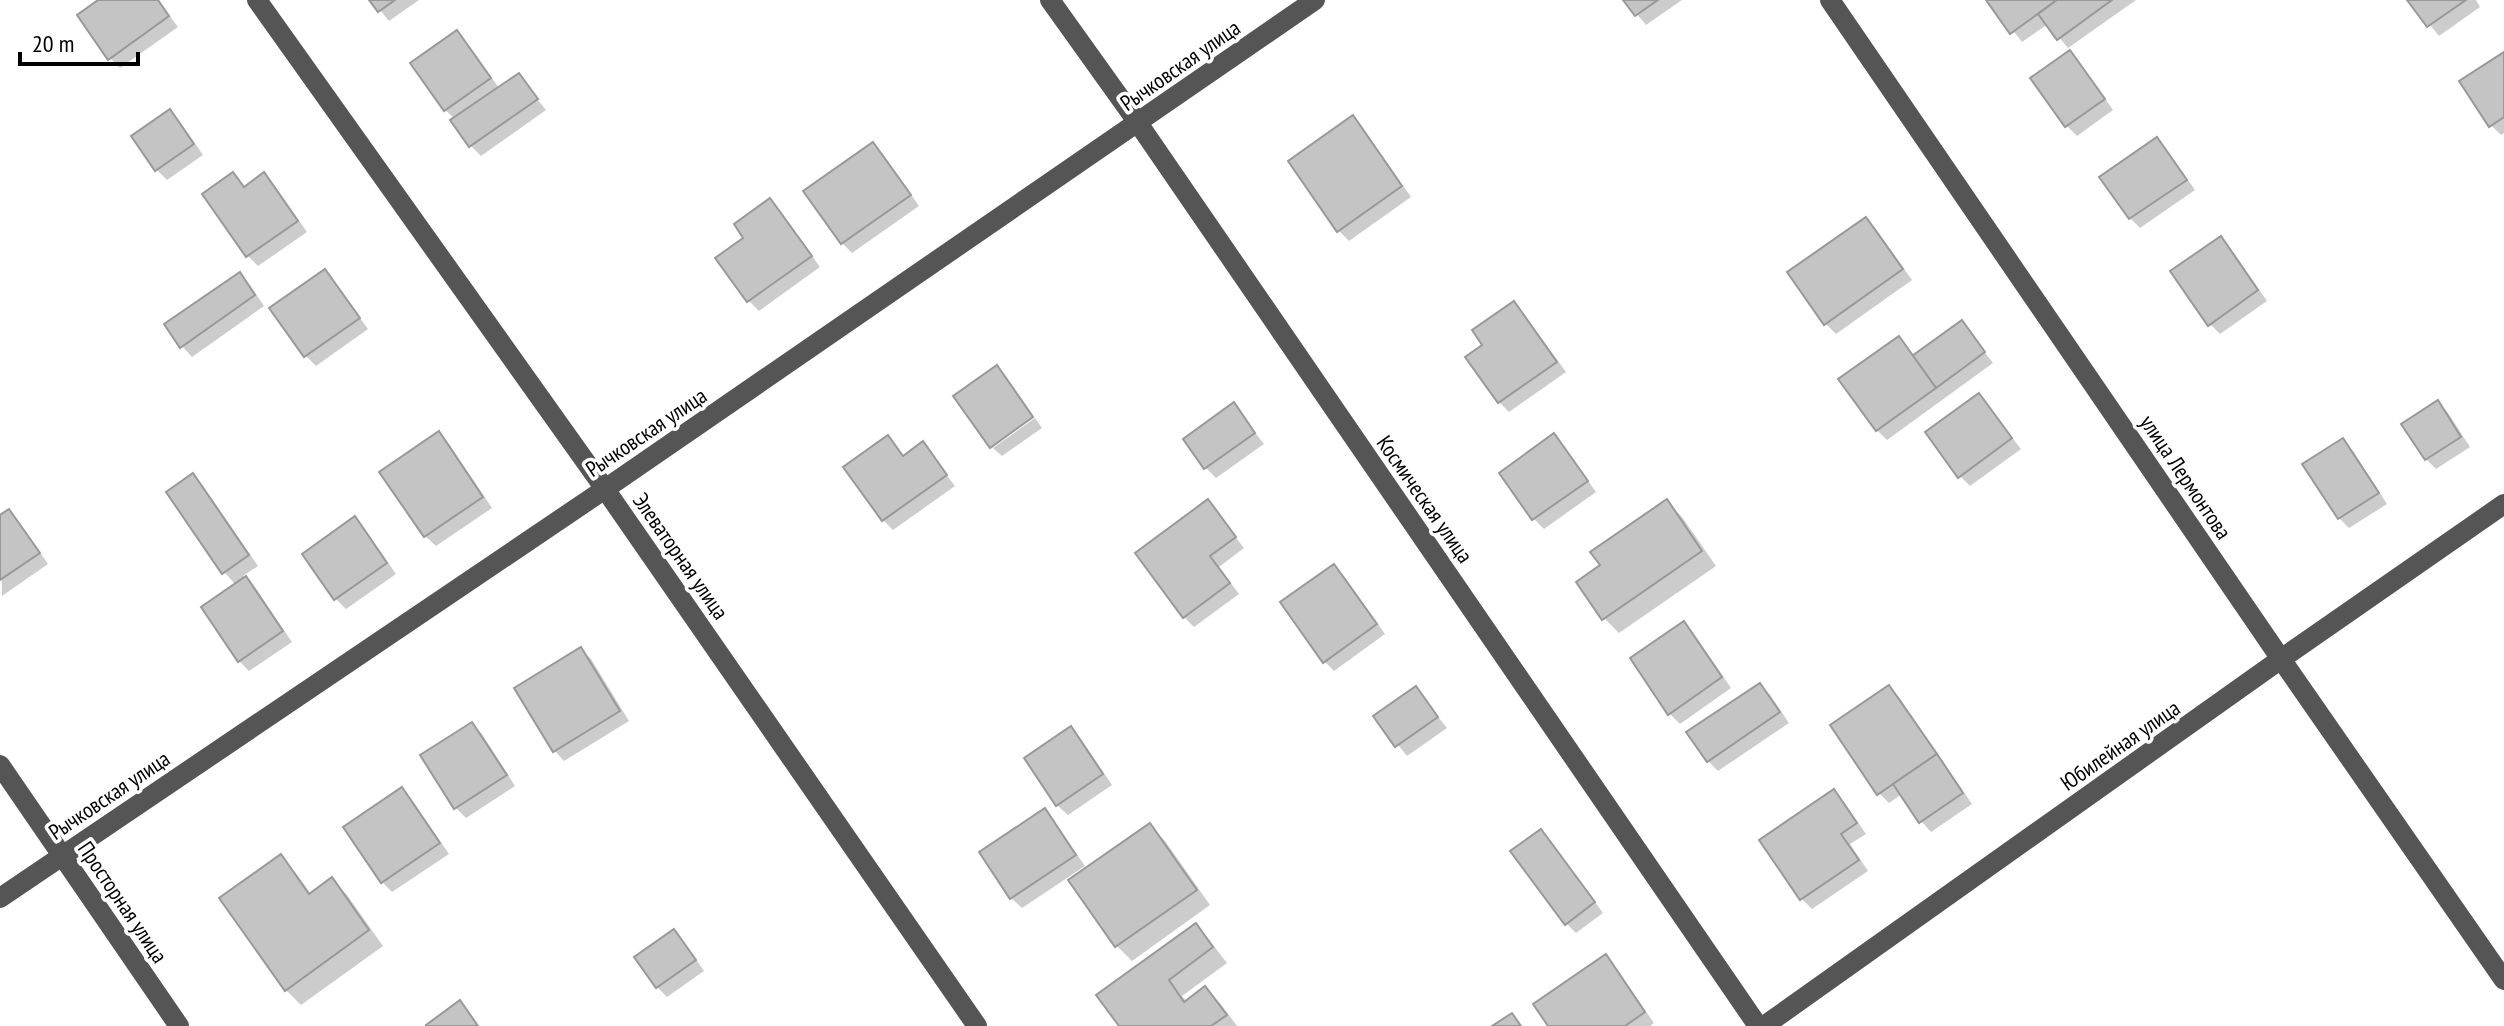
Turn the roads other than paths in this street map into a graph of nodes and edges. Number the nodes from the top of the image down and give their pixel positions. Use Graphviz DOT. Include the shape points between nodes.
graph roads {
  1 [pos="257,0"];
  2 [pos="1050,0"];
  3 [pos="1315,0"];
  4 [pos="1830,0"];
  5 [pos="1138,123"];
  6 [pos="605,489"];
  7 [pos="2504,504"];
  8 [pos="2281,659"];
  9 [pos="0,765"];
  10 [pos="63,856"];
  11 [pos="0,898"];
  12 [pos="2504,980"];
  13 [pos="179,1026"];
  14 [pos="977,1026"];
  15 [pos="1761,1026"];
  1 -- 6 [label="street, Элеваторная улица"];
  2 -- 5 [label="street, Космическая улица"];
  3 -- 5 [label="street, Рычковская улица"];
  4 -- 8 [label="street, улица Лермонтова"];
  5 -- 6 [label="street, Рычковская улица"];
  5 -- 15 [label="street, Космическая улица"];
  6 -- 10 [label="street, Рычковская улица"];
  6 -- 14 [label="street, Элеваторная улица"];
  7 -- 8 [label="street, Юбилейная улица"];
  8 -- 12 [label="street, улица Лермонтова"];
  8 -- 15 [label="street, Юбилейная улица"];
  9 -- 10 [label="street, Просторная улица"];
  10 -- 11 [label="street, Рычковская улица"];
  10 -- 13 [label="street, Просторная улица"];
}
